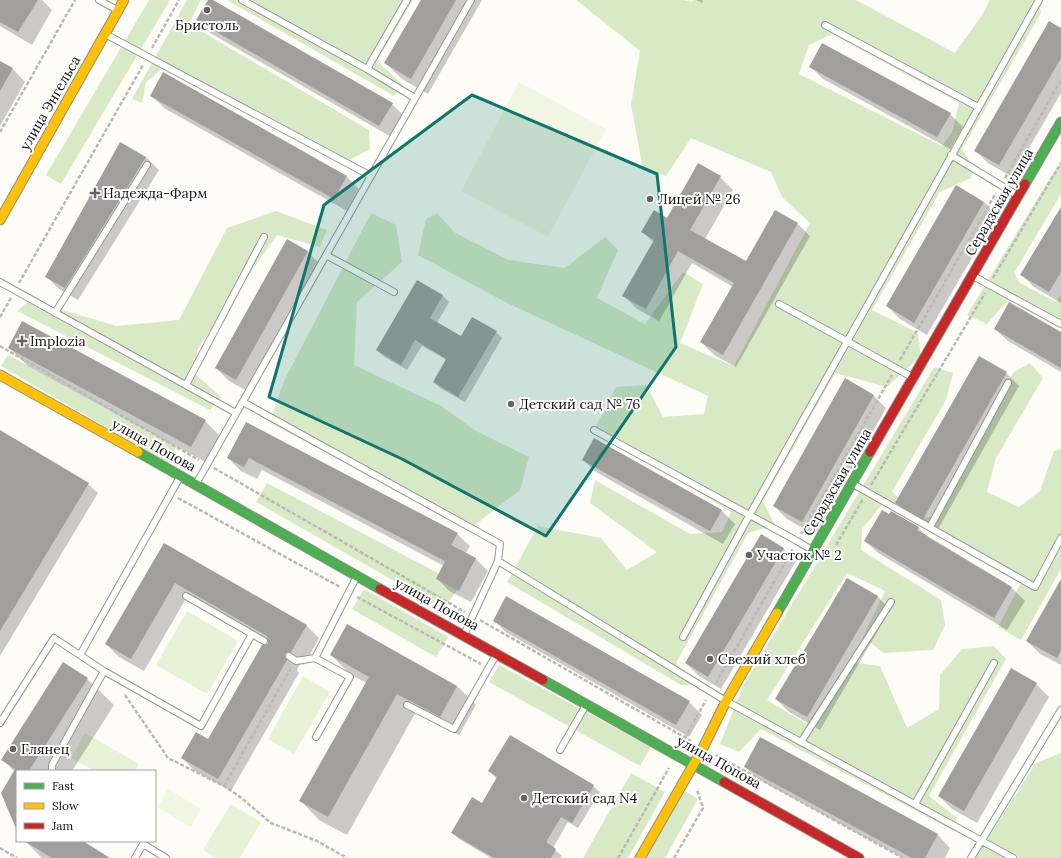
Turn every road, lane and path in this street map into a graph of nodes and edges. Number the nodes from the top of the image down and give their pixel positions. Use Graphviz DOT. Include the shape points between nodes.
graph roads {
  1 [pos="75,0"];
  2 [pos="99,0"];
  3 [pos="124,0"];
  4 [pos="179,0"];
  5 [pos="406,0"];
  6 [pos="471,0"];
  7 [pos="1038,0"];
  8 [pos="245,1"];
  9 [pos="118,10"];
  10 [pos="825,25"];
  11 [pos="105,34"];
  12 [pos="148,57"];
  13 [pos="367,69"];
  14 [pos="1061,80"];
  15 [pos="415,98"];
  16 [pos="978,107"];
  17 [pos="1061,122"];
  18 [pos="0,132"];
  19 [pos="951,155"];
  20 [pos="1061,163"];
  21 [pos="147,165"];
  22 [pos="371,176"];
  23 [pos="1000,185"];
  24 [pos="1018,196"];
  25 [pos="0,220"];
  26 [pos="264,237"];
  27 [pos="326,255"];
  28 [pos="972,276"];
  29 [pos="0,282"];
  30 [pos="989,285"];
  31 [pos="15,290"];
  32 [pos="394,292"];
  33 [pos="779,304"];
  34 [pos="55,313"];
  35 [pos="0,317"];
  36 [pos="1061,324"];
  37 [pos="847,341"];
  38 [pos="0,346"];
  39 [pos="896,368"];
  40 [pos="0,374"];
  41 [pos="913,378"];
  42 [pos="1008,383"];
  43 [pos="186,385"];
  44 [pos="243,402"];
  45 [pos="236,413"];
  46 [pos="594,430"];
  47 [pos="207,464"];
  48 [pos="181,476"];
  49 [pos="196,484"];
  50 [pos="852,484"];
  51 [pos="867,492"];
  52 [pos="171,494"];
  53 [pos="749,516"];
  54 [pos="930,527"];
  55 [pos="1061,538"];
  56 [pos="797,541"];
  57 [pos="835,546"];
  58 [pos="813,551"];
  59 [pos="498,561"];
  60 [pos="357,576"];
  61 [pos="349,592"];
  62 [pos="186,596"];
  63 [pos="891,602"];
  64 [pos="472,616"];
  65 [pos="252,634"];
  66 [pos="464,635"];
  67 [pos="683,637"];
  68 [pos="264,641"];
  69 [pos="497,653"];
  70 [pos="80,655"];
  71 [pos="289,656"];
  72 [pos="315,658"];
  73 [pos="296,661"];
  74 [pos="994,663"];
  75 [pos="488,669"];
  76 [pos="104,671"];
  77 [pos="711,692"];
  78 [pos="124,694"];
  79 [pos="726,701"];
  80 [pos="586,704"];
  81 [pos="407,705"];
  82 [pos="1061,710"];
  83 [pos="0,723"];
  84 [pos="316,737"];
  85 [pos="685,737"];
  86 [pos="802,742"];
  87 [pos="703,748"];
  88 [pos="560,750"];
  89 [pos="676,754"];
  90 [pos="694,764"];
  91 [pos="52,770"];
  92 [pos="705,770"];
  93 [pos="224,786"];
  94 [pos="915,804"];
  95 [pos="981,840"];
  96 [pos="140,843"];
  97 [pos="0,848"];
  98 [pos="17,858"];
  99 [pos="135,858"];
  100 [pos="166,858"];
  101 [pos="347,858"];
  102 [pos="618,858"];
  103 [pos="640,858"];
  104 [pos="674,858"];
  105 [pos="859,858"];
  106 [pos="903,858"];
  107 [pos="970,858"];
  108 [pos="1012,858"];
  1 -- 18 [label="path"];
  2 -- 9 [label="lane"];
  3 -- 9 [label="street, улица Энгельса"];
  4 -- 12 [label="path"];
  5 -- 13 [label="lane"];
  6 -- 15 [label="lane"];
  7 -- 16 [label="lane"];
  8 -- 13 [label="lane"];
  9 -- 11 [label="street, улица Энгельса"];
  10 -- 16 [label="lane"];
  11 -- 12 [label="lane"];
  11 -- 25 [label="street, улица Энгельса"];
  12 -- 22 [label="lane"];
  12 -- 31 [label="path"];
  13 -- 15 [label="lane"];
  14 -- 23 [label="path"];
  15 -- 22 [label="lane"];
  16 -- 19 [label="lane"];
  17 -- 24 [label="street, Серадзская улица"];
  19 -- 23 [label="lane"];
  19 -- 37 [label="lane"];
  20 -- 30 [label="path"];
  21 -- 34 [label="lane"];
  22 -- 27 [label="lane"];
  23 -- 24 [label="lane"];
  23 -- 39 [label="path"];
  24 -- 28 [label="street, Серадзская улица"];
  26 -- 43 [label="lane"];
  27 -- 32 [label="lane"];
  27 -- 44 [label="lane"];
  28 -- 30 [label="lane"];
  28 -- 41 [label="street, Серадзская улица"];
  29 -- 31 [label="lane"];
  30 -- 36 [label="lane"];
  30 -- 51 [label="path"];
  31 -- 34 [label="lane"];
  31 -- 35 [label="path"];
  33 -- 37 [label="lane"];
  34 -- 43 [label="lane"];
  37 -- 39 [label="lane"];
  37 -- 53 [label="lane"];
  38 -- 47 [label="path"];
  39 -- 41 [label="lane"];
  39 -- 56 [label="path"];
  40 -- 48 [label="street, улица Попова"];
  41 -- 50 [label="street, Серадзская улица"];
  42 -- 54 [label="lane"];
  43 -- 45 [label="lane"];
  44 -- 45 [label="lane"];
  44 -- 59 [label="lane" via="500,544"];
  45 -- 47 [label="lane"];
  46 -- 53 [label="lane"];
  47 -- 49 [label="lane"];
  47 -- 64 [label="path"];
  48 -- 49 [label="street, улица Попова"];
  48 -- 52 [label="lane"];
  49 -- 60 [label="street, улица Попова"];
  50 -- 51 [label="lane"];
  50 -- 58 [label="street, Серадзская улица"];
  51 -- 54 [label="lane"];
  51 -- 57 [label="path"];
  52 -- 61 [label="path"];
  52 -- 70 [label="lane"];
  53 -- 56 [label="lane"];
  53 -- 67 [label="lane"];
  54 -- 55 [label="lane" via="1035,587"];
  56 -- 58 [label="lane"];
  56 -- 77 [label="path"];
  58 -- 79 [label="street, Серадзская улица"];
  59 -- 64 [label="lane"];
  59 -- 77 [label="lane"];
  60 -- 61 [label="lane"];
  60 -- 66 [label="street, улица Попова"];
  61 -- 72 [label="lane"];
  61 -- 75 [label="path"];
  62 -- 65 [label="lane"];
  63 -- 86 [label="lane"];
  64 -- 66 [label="lane"];
  64 -- 85 [label="path"];
  65 -- 68 [label="lane"];
  65 -- 76 [label="lane" via="201,726"];
  66 -- 69 [label="street, улица Попова"];
  69 -- 75 [label="lane"];
  69 -- 80 [label="street, улица Попова"];
  70 -- 76 [label="lane"];
  70 -- 83 [label="lane" via="54,638"];
  71 -- 73 [label="lane"];
  72 -- 73 [label="lane"];
  72 -- 84 [label="lane" via="350,677"];
  73 -- 93 [label="path"];
  74 -- 94 [label="lane"];
  75 -- 81 [label="lane" via="454,729"];
  76 -- 91 [label="lane" via="52,765"];
  77 -- 79 [label="lane"];
  77 -- 85 [label="path"];
  78 -- 93 [label="path" via="168,758"];
  79 -- 86 [label="lane"];
  79 -- 87 [label="street, Серадзская улица"];
  80 -- 88 [label="lane"];
  80 -- 89 [label="street, улица Попова"];
  82 -- 95 [label="lane"];
  85 -- 87 [label="path"];
  85 -- 89 [label="path"];
  86 -- 94 [label="lane"];
  87 -- 90 [label="street, Серадзская улица"];
  87 -- 106 [label="path"];
  89 -- 90 [label="street, улица Попова"];
  89 -- 102 [label="path"];
  90 -- 92 [label="street, улица Попова"];
  90 -- 103 [label="street, Серадзская улица"];
  92 -- 104 [label="path" via="696,790 703,808"];
  92 -- 105 [label="street, улица Попова"];
  93 -- 101 [label="path" via="272,823 317,841"];
  94 -- 95 [label="lane"];
  95 -- 107 [label="lane"];
  95 -- 108 [label="lane"];
  96 -- 99 [label="lane"];
  96 -- 100 [label="lane"];
  97 -- 98 [label="path"];
}
